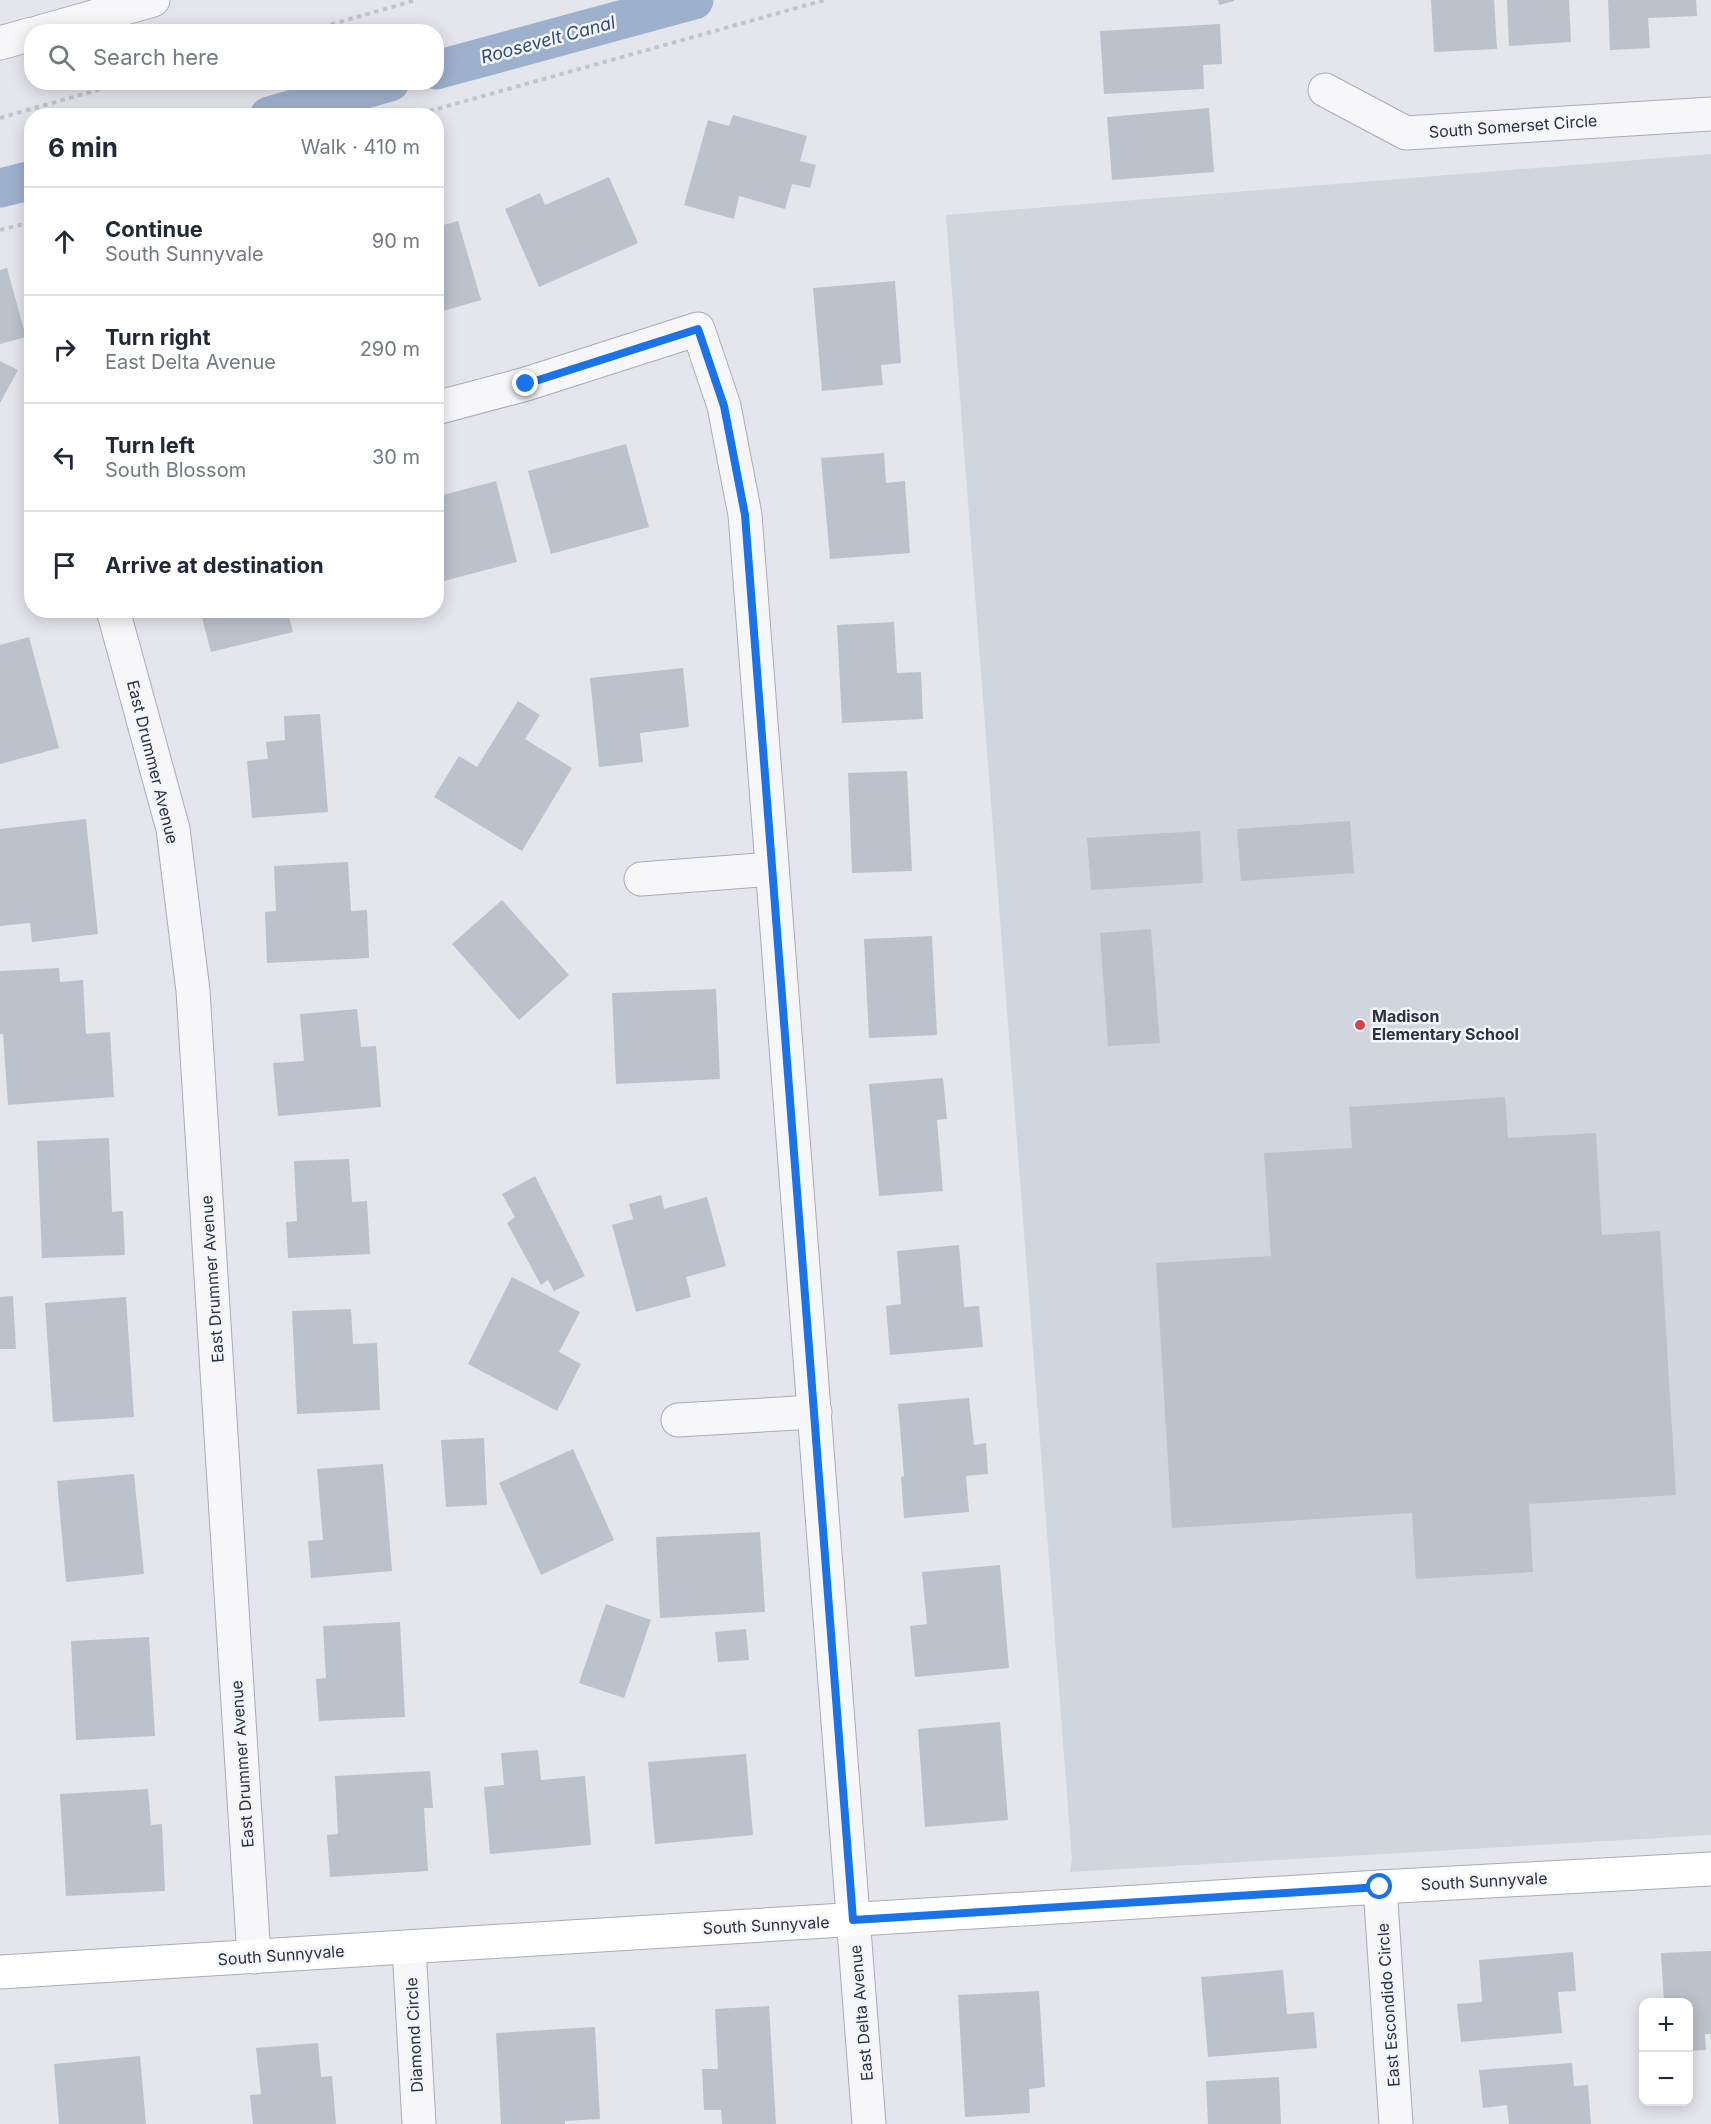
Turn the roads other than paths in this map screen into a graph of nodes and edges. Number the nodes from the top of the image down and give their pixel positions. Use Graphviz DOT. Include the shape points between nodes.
graph roads {
  1 [pos="153,0"];
  2 [pos="68,24"];
  3 [pos="24,36"];
  4 [pos="0,43"];
  5 [pos="1325,90"];
  6 [pos="1711,114"];
  7 [pos="444,406"];
  8 [pos="115,618"];
  9 [pos="772,868"];
  10 [pos="641,879"];
  11 [pos="814,1412"];
  12 [pos="678,1420"];
  13 [pos="1711,1869"];
  14 [pos="1380,1887"];
  15 [pos="853,1920"];
  16 [pos="409,1947"];
  17 [pos="254,1957"];
  18 [pos="0,1972"];
  19 [pos="420,2124"];
  20 [pos="869,2124"];
  21 [pos="1396,2124"];
  1 -- 2 [label="street"];
  3 -- 4 [label="street"];
  5 -- 6 [label="street, South Somerset Circle" via="1406,133"];
  7 -- 9 [label="street, East Delta Avenue" via="698,329 724,406 745,515"];
  8 -- 17 [label="street, East Drummer Avenue" via="174,829 194,991"];
  9 -- 10 [label="street"];
  9 -- 11 [label="street, East Delta Avenue"];
  11 -- 12 [label="street"];
  11 -- 15 [label="street, East Delta Avenue"];
  13 -- 14 [label="street, South Sunnyvale"];
  14 -- 15 [label="street, South Sunnyvale"];
  14 -- 21 [label="street, East Escondido Circle"];
  15 -- 16 [label="street, South Sunnyvale"];
  15 -- 20 [label="street, East Delta Avenue"];
  16 -- 17 [label="street, South Sunnyvale"];
  16 -- 19 [label="street, Diamond Circle"];
  17 -- 18 [label="street, South Sunnyvale"];
}
